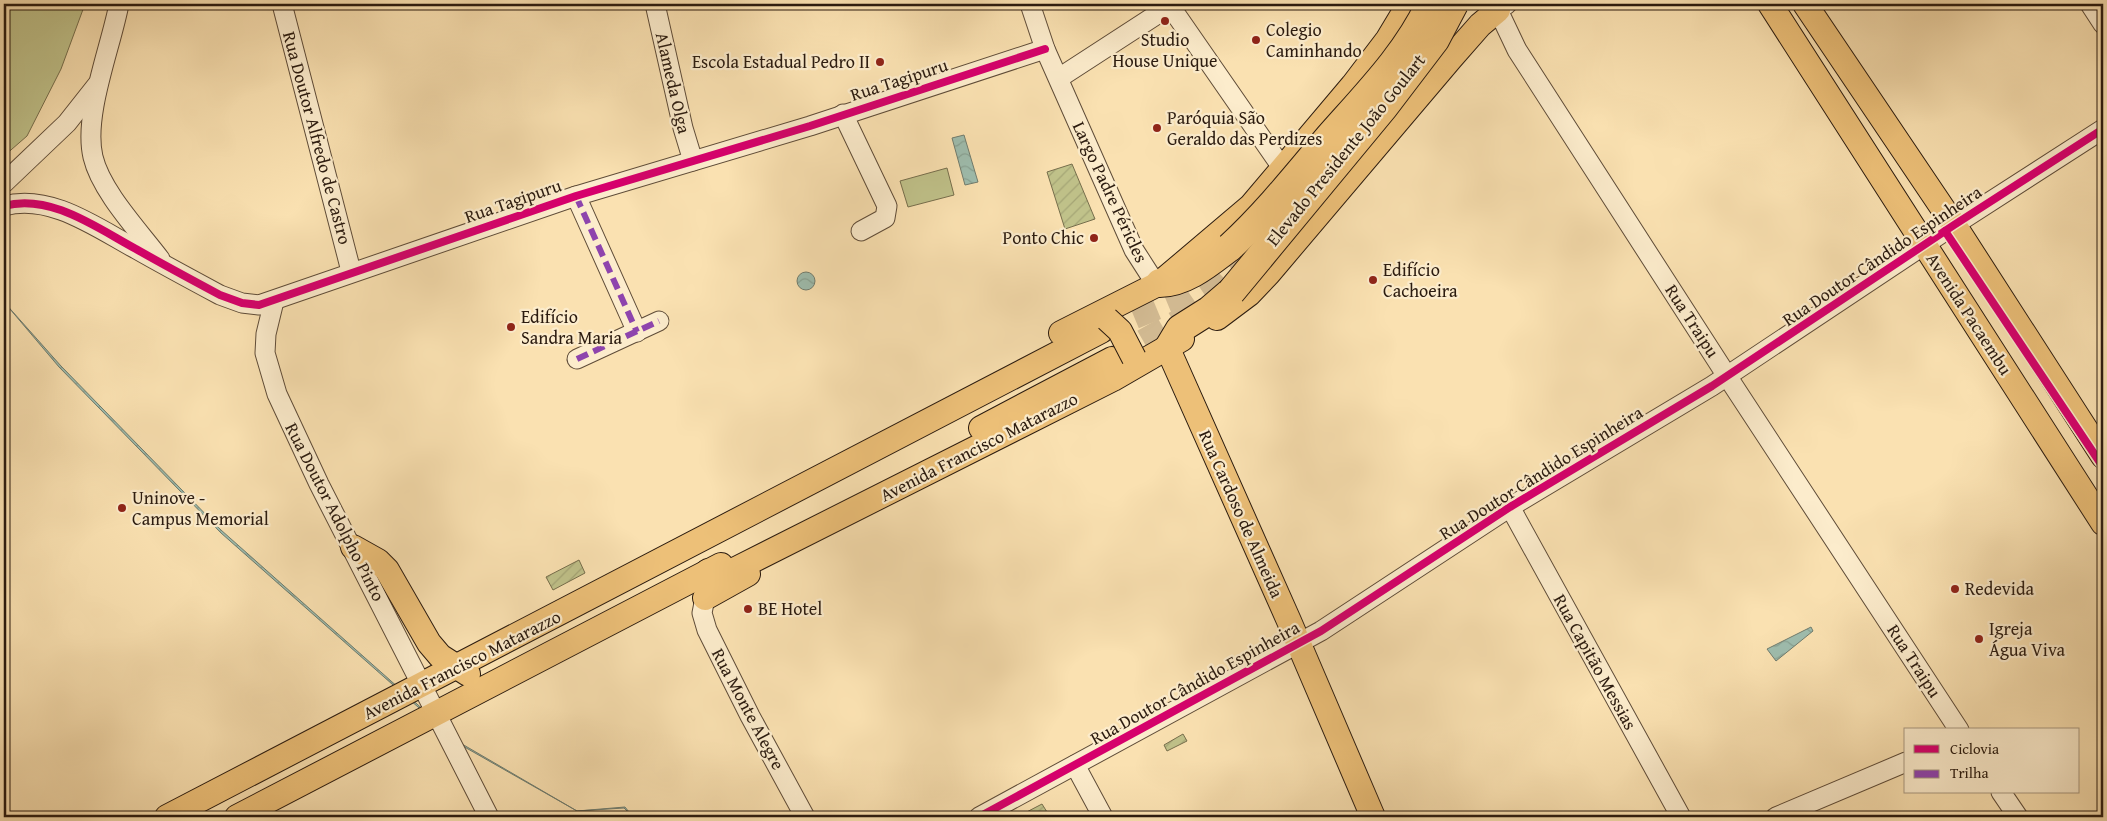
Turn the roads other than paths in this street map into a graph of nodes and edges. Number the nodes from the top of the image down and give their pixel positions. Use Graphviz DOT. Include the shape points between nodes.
graph roads {
  1 [pos="119,4"];
  2 [pos="282,4"];
  3 [pos="655,4"];
  4 [pos="1030,4"];
  5 [pos="1430,4"];
  6 [pos="1454,4"];
  7 [pos="1770,4"];
  8 [pos="1804,4"];
  9 [pos="2090,4"];
  10 [pos="1171,5"];
  11 [pos="1500,6"];
  12 [pos="1402,8"];
  13 [pos="2103,24"];
  14 [pos="1045,49"];
  15 [pos="1059,78"];
  16 [pos="97,84"];
  17 [pos="843,114"];
  18 [pos="2103,130"];
  19 [pos="693,161"];
  20 [pos="1283,169"];
  21 [pos="4,183"];
  22 [pos="576,196"];
  23 [pos="4,206"];
  24 [pos="1954,225"];
  25 [pos="862,231"];
  26 [pos="1925,245"];
  27 [pos="1230,248"];
  28 [pos="164,264"];
  29 [pos="351,272"];
  30 [pos="1160,283"];
  31 [pos="1231,292"];
  32 [pos="274,302"];
  33 [pos="659,321"];
  34 [pos="1102,321"];
  35 [pos="637,332"];
  36 [pos="1168,349"];
  37 [pos="577,360"];
  38 [pos="1128,361"];
  39 [pos="1727,376"];
  40 [pos="2103,456"];
  41 [pos="1510,507"];
  42 [pos="2103,523"];
  43 [pos="353,548"];
  44 [pos="762,556"];
  45 [pos="708,572"];
  46 [pos="704,598"];
  47 [pos="1299,644"];
  48 [pos="457,668"];
  49 [pos="493,684"];
  50 [pos="422,686"];
  51 [pos="437,714"];
  52 [pos="1958,728"];
  53 [pos="1904,763"];
  54 [pos="1075,765"];
  55 [pos="2002,794"];
  56 [pos="169,817"];
  57 [pos="236,817"];
  58 [pos="489,817"];
  59 [pos="805,817"];
  60 [pos="979,817"];
  61 [pos="1103,817"];
  62 [pos="1373,817"];
  63 [pos="1681,817"];
  64 [pos="1776,817"];
  65 [pos="2018,817"];
  1 -- 16 [label="street"];
  2 -- 29 [label="street, Rua Doutor Alfredo de Castro"];
  3 -- 19 [label="street, Alameda Olga"];
  4 -- 14 [label="street, Largo Padre Péricles"];
  5 -- 27 [label="highway, Elevado Presidente João Goulart, bridge" via="1386,71"];
  6 -- 31 [label="highway, Elevado Presidente João Goulart, bridge" via="1435,40 1384,107"];
  7 -- 26 [label="main road, Avenida Pacaembu"];
  8 -- 24 [label="main road, Avenida Pacaembu"];
  9 -- 13 [label="street"];
  10 -- 15 [label="street"];
  10 -- 20 [label="street"];
  11 -- 36 [label="main road" via="1480,25 1249,294"];
  11 -- 39 [label="street, Rua Traipu" via="1517,50"];
  12 -- 20 [label="main road, Largo Padre Péricles" via="1388,39"];
  14 -- 15 [label="street, Largo Padre Péricles"];
  14 -- 17 [label="street, Rua Tagipuru"];
  15 -- 30 [label="street, Largo Padre Péricles" via="1134,250 1150,275"];
  16 -- 21 [label="street" via="67,123"];
  16 -- 28 [label="street" via="91,137 93,157 111,193"];
  17 -- 19 [label="street, Rua Tagipuru"];
  17 -- 25 [label="street" via="887,206 885,218"];
  18 -- 24 [label="street, Rua Doutor Cândido Espinheira"];
  19 -- 22 [label="street, Rua Tagipuru"];
  20 -- 30 [label="main road, Largo Padre Péricles" via="1251,206"];
  22 -- 29 [label="street, Rua Tagipuru"];
  22 -- 35 [label="street"];
  23 -- 28 [label="street, Rua Tagipuru" via="34,204 56,209 91,224"];
  24 -- 26 [label="street, Rua Doutor Cândido Espinheira"];
  24 -- 40 [label="main road, Avenida Pacaembu"];
  26 -- 39 [label="street, Rua Doutor Cândido Espinheira"];
  26 -- 42 [label="main road, Avenida Pacaembu"];
  27 -- 30 [label="highway, Avenida Francisco Matarazzo" via="1185,278"];
  28 -- 32 [label="street, Rua Tagipuru" via="220,295 242,303 259,305"];
  29 -- 32 [label="street, Rua Tagipuru"];
  30 -- 34 [label="main road, Avenida Francisco Matarazzo"];
  31 -- 36 [label="highway, Avenida Francisco Matarazzo" via="1180,329"];
  32 -- 43 [label="street, Rua Doutor Adolpho Pinto" via="266,334 265,353 269,371 288,421"];
  33 -- 35 [label="street"];
  34 -- 38 [label="main road, bridge" via="1120,331"];
  34 -- 48 [label="main road, Avenida Francisco Matarazzo" via="875,430 772,489 756,511"];
  35 -- 37 [label="street"];
  36 -- 38 [label="main road, Avenida Francisco Matarazzo"];
  36 -- 47 [label="main road, Rua Cardoso de Almeida"];
  38 -- 44 [label="main road, Avenida Francisco Matarazzo"];
  38 -- 45 [label="main road, Avenida Francisco Matarazzo"];
  39 -- 41 [label="street, Rua Doutor Cândido Espinheira"];
  39 -- 52 [label="street, Rua Traipu"];
  41 -- 47 [label="street, Rua Doutor Cândido Espinheira"];
  41 -- 63 [label="street, Rua Capitão Messias"];
  43 -- 48 [label="main road" via="378,561 387,570 429,643"];
  43 -- 50 [label="street, Rua Doutor Adolpho Pinto"];
  44 -- 45 [label="main road, Avenida Francisco Matarazzo" via="728,573"];
  44 -- 46 [label="main road" via="746,577"];
  45 -- 49 [label="main road, Avenida Francisco Matarazzo"];
  46 -- 59 [label="street, Rua Monte Alegre" via="702,612 707,630"];
  47 -- 54 [label="street, Rua Doutor Cândido Espinheira"];
  47 -- 62 [label="main road, Rua Cardoso de Almeida"];
  48 -- 49 [label="main road"];
  48 -- 50 [label="main road, Avenida Francisco Matarazzo"];
  49 -- 51 [label="main road, Avenida Francisco Matarazzo"];
  50 -- 51 [label="street, Rua Doutor Adolpho Pinto"];
  50 -- 56 [label="main road, Avenida Francisco Matarazzo"];
  51 -- 57 [label="main road, Avenida Francisco Matarazzo"];
  51 -- 58 [label="street, Rua Doutor Adolpho Pinto"];
  53 -- 64 [label="street"];
  54 -- 60 [label="street, Rua Doutor Cândido Espinheira"];
  54 -- 61 [label="street"];
  55 -- 65 [label="street"];
}
